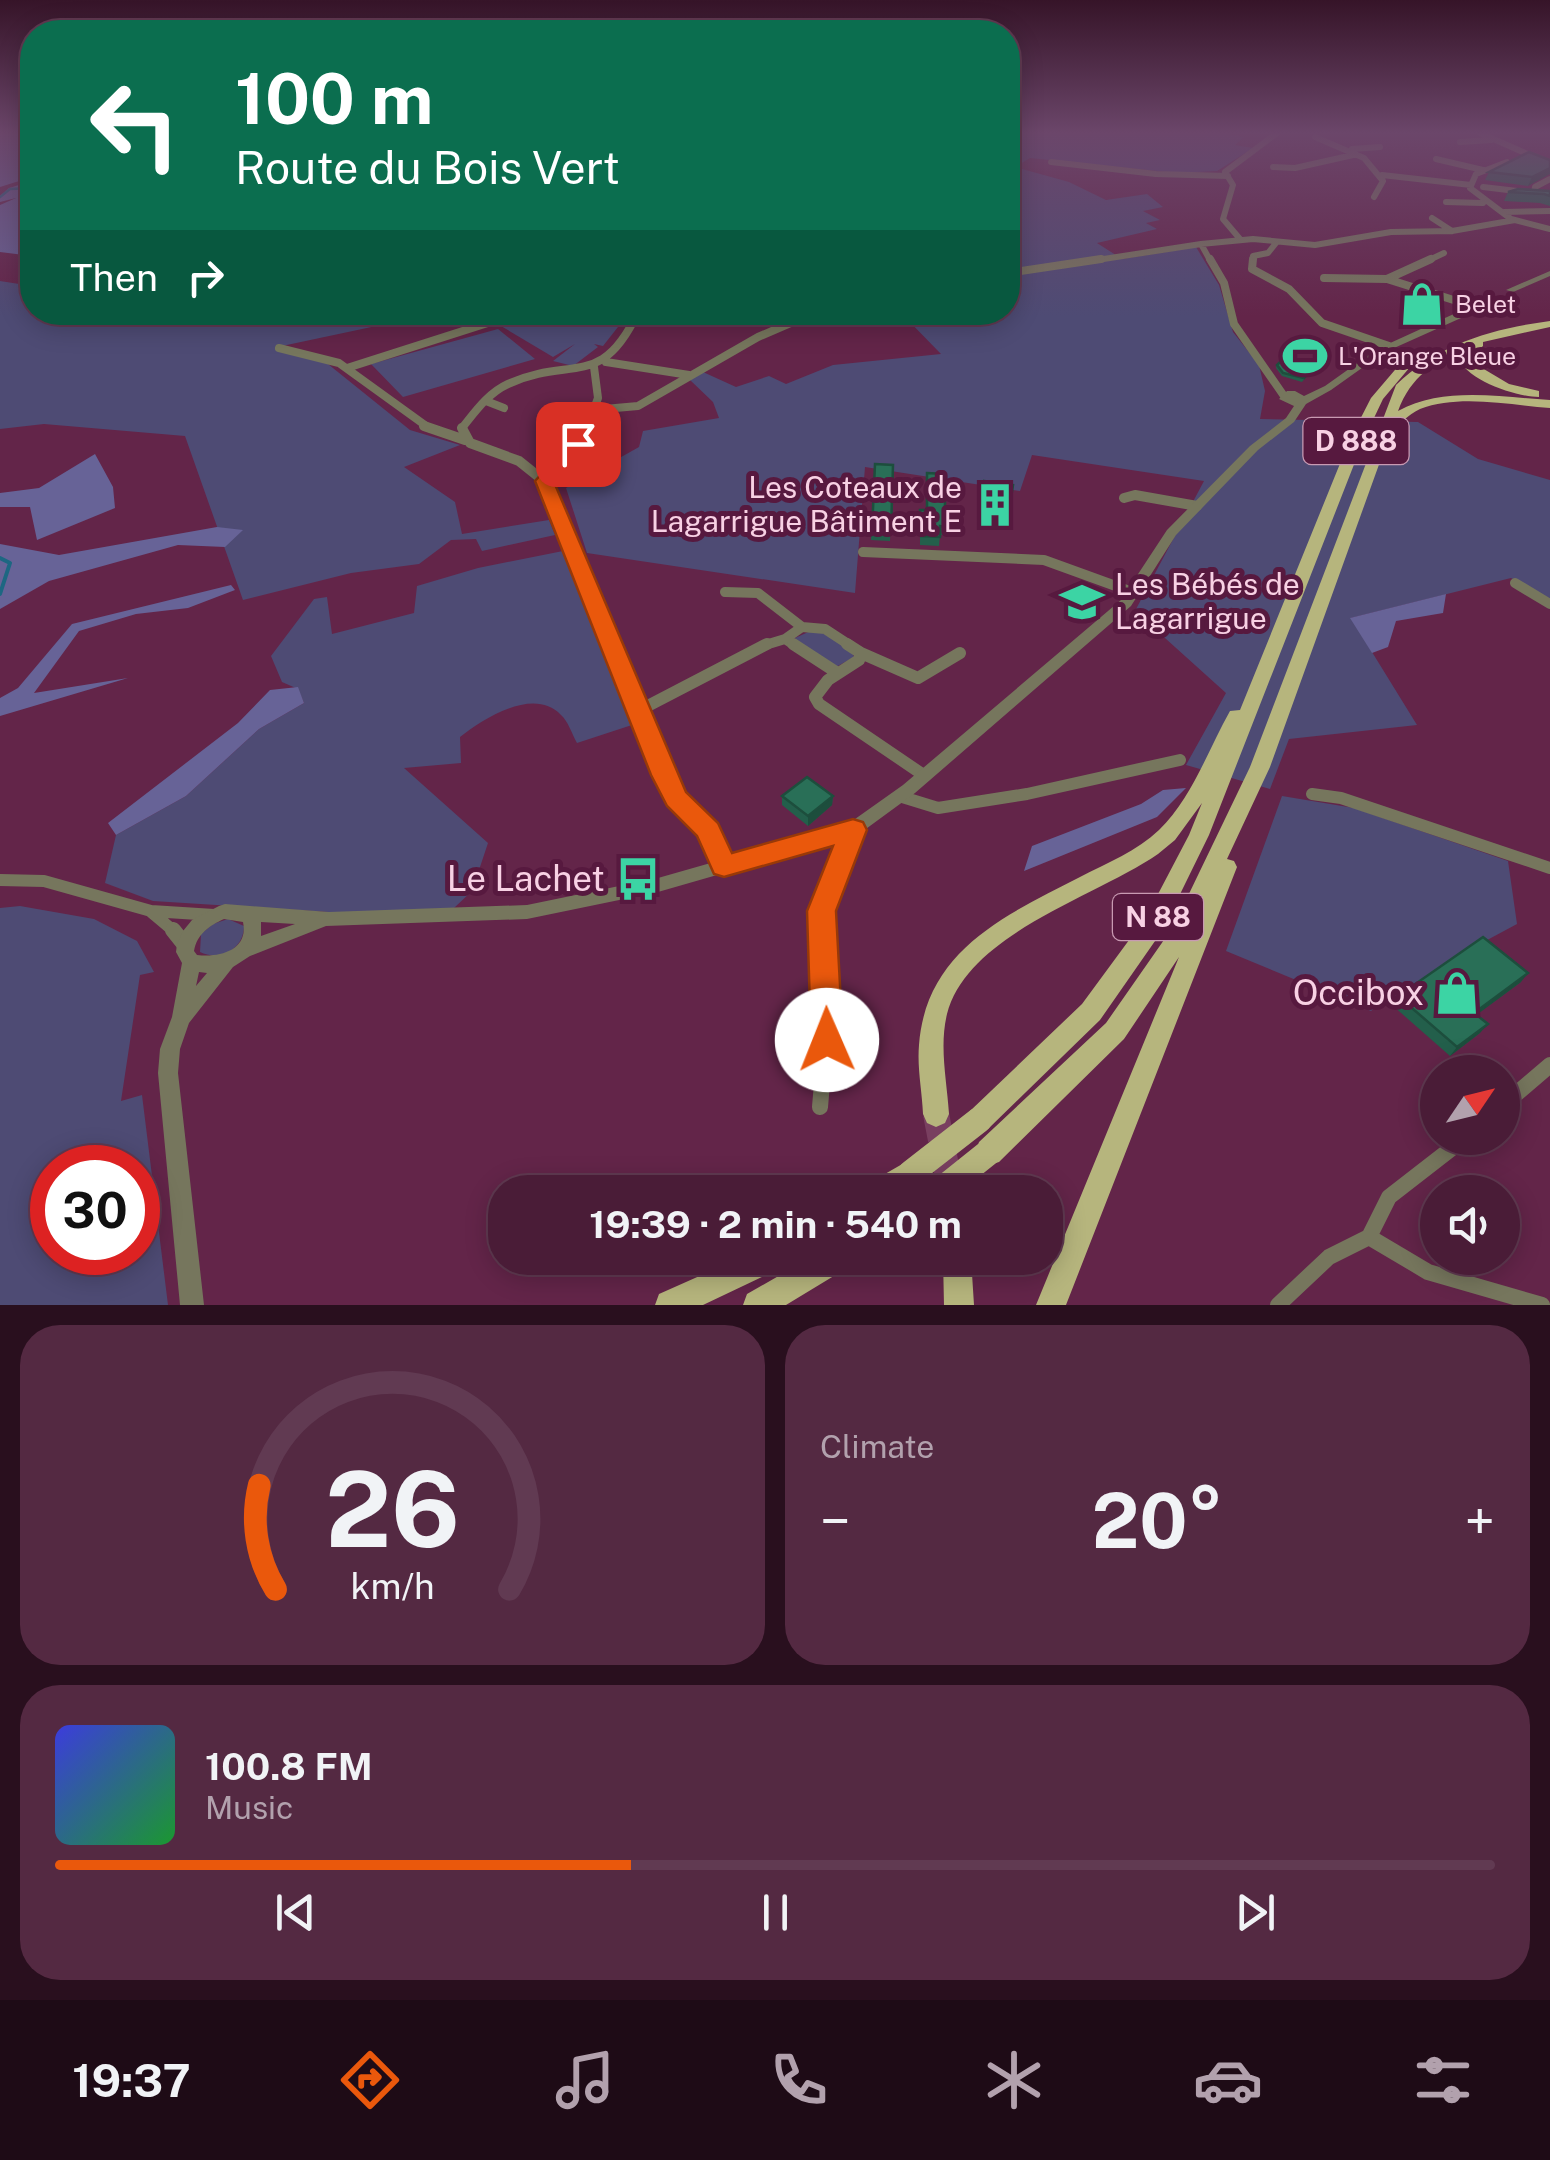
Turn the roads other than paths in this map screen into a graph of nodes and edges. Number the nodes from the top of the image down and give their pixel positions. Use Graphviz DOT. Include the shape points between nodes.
graph roads {
  1 [pos="1231,194"];
  2 [pos="1376,194"];
  3 [pos="1476,194"];
  4 [pos="1374,197"];
  5 [pos="1446,202"];
  6 [pos="1482,203"];
  7 [pos="1550,210"];
  8 [pos="1498,213"];
  9 [pos="1432,218"];
  10 [pos="1515,220"];
  11 [pos="1550,229"];
  12 [pos="1452,231"];
  13 [pos="1240,238"];
  14 [pos="1276,243"];
  15 [pos="1200,244"];
  16 [pos="1444,253"];
  17 [pos="1020,271"];
  18 [pos="1550,272"];
  19 [pos="1324,278"];
  20 [pos="1387,279"];
  21 [pos="1487,303"];
  22 [pos="1550,324"];
  23 [pos="484,325"];
  24 [pos="633,325"];
  25 [pos="786,325"];
  26 [pos="1389,346"];
  27 [pos="280,348"];
  28 [pos="606,362"];
  29 [pos="594,366"];
  30 [pos="347,368"];
  31 [pos="694,375"];
  32 [pos="1550,396"];
  33 [pos="1295,398"];
  34 [pos="486,401"];
  35 [pos="1550,404"];
  36 [pos="504,408"];
  37 [pos="593,410"];
  38 [pos="462,428"];
  39 [pos="433,430"];
  40 [pos="465,440"];
  41 [pos="1367,472"];
  42 [pos="544,481"];
  43 [pos="1124,498"];
  44 [pos="1198,506"];
  45 [pos="862,552"];
  46 [pos="1515,582"];
  47 [pos="725,592"];
  48 [pos="1134,593"];
  49 [pos="1550,604"];
  50 [pos="802,627"];
  51 [pos="785,640"];
  52 [pos="861,653"];
  53 [pos="960,653"];
  54 [pos="1266,668"];
  55 [pos="836,672"];
  56 [pos="638,711"];
  57 [pos="1180,760"];
  58 [pos="1260,767"];
  59 [pos="924,776"];
  60 [pos="1312,794"];
  61 [pos="899,796"];
  62 [pos="853,830"];
  63 [pos="724,866"];
  64 [pos="1550,868"];
  65 [pos="0,880"];
  66 [pos="150,911"];
  67 [pos="244,913"];
  68 [pos="214,915"];
  69 [pos="329,919"];
  70 [pos="188,954"];
  71 [pos="234,957"];
  72 [pos="182,1017"];
  73 [pos="1550,1065"];
  74 [pos="1520,1091"];
  75 [pos="820,1107"];
  76 [pos="936,1114"];
  77 [pos="1443,1155"];
  78 [pos="908,1175"];
  79 [pos="960,1175"];
  80 [pos="1368,1237"];
  81 [pos="734,1275"];
  82 [pos="808,1275"];
  83 [pos="958,1275"];
  84 [pos="192,1305"];
  85 [pos="670,1305"];
  86 [pos="758,1305"];
  87 [pos="959,1305"];
  88 [pos="1051,1305"];
  89 [pos="1278,1305"];
  90 [pos="1542,1305"];
  1 -- 13 [label="street" via="1224,220"];
  2 -- 4 [label="street"];
  3 -- 6 [label="street"];
  5 -- 6 [label="street"];
  6 -- 8 [label="street"];
  7 -- 8 [label="street"];
  8 -- 10 [label="street"];
  9 -- 12 [label="street"];
  10 -- 11 [label="street"];
  10 -- 12 [label="street"];
  12 -- 14 [label="street"];
  13 -- 14 [label="street"];
  13 -- 15 [label="street"];
  14 -- 26 [label="street" via="1253,256 1252,269 1289,290 1322,323"];
  15 -- 17 [label="street"];
  15 -- 33 [label="street" via="1224,284 1234,324"];
  16 -- 20 [label="street"];
  18 -- 21 [label="street"];
  19 -- 20 [label="street"];
  20 -- 21 [label="street"];
  21 -- 26 [label="street"];
  22 -- 32 [label="highway" via="1488,340 1464,356 1488,380"];
  22 -- 41 [label="highway, D 888" via="1470,342 1411,376"];
  22 -- 54 [label="highway, D 888" via="1463,337 1424,354 1389,382 1357,439"];
  23 -- 30 [label="street"];
  24 -- 28 [label="street"];
  25 -- 31 [label="street"];
  26 -- 33 [label="street"];
  27 -- 30 [label="street"];
  28 -- 29 [label="street"];
  28 -- 31 [label="street"];
  29 -- 34 [label="street" via="510,384"];
  29 -- 37 [label="street"];
  30 -- 39 [label="street"];
  31 -- 37 [label="street" via="638,406"];
  33 -- 44 [label="street" via="1290,420"];
  34 -- 36 [label="street"];
  34 -- 38 [label="street"];
  35 -- 41 [label="highway" via="1467,400 1407,409 1390,424"];
  37 -- 42 [label="street" via="578,444"];
  38 -- 39 [label="street"];
  38 -- 40 [label="street"];
  39 -- 40 [label="street"];
  40 -- 42 [label="street" via="514,457"];
  41 -- 58 [label="highway, N 88"];
  42 -- 56 [label="street"];
  43 -- 44 [label="street"];
  44 -- 48 [label="street" via="1171,534"];
  45 -- 48 [label="street" via="1044,560"];
  46 -- 49 [label="street"];
  47 -- 50 [label="street" via="758,593"];
  48 -- 59 [label="street"];
  50 -- 51 [label="street"];
  50 -- 52 [label="street" via="825,628"];
  51 -- 55 [label="street"];
  51 -- 56 [label="street"];
  52 -- 53 [label="street" via="915,680"];
  52 -- 55 [label="street"];
  54 -- 76 [label="highway" via="1169,833 1138,858 998,932 963,960 940,998 931,1043"];
  54 -- 78 [label="highway, N 88, bridge" via="1199,834 1154,924 1091,1012 979,1120"];
  55 -- 59 [label="street" via="818,689 819,704"];
  56 -- 63 [label="street" via="677,799 708,830"];
  57 -- 61 [label="street" via="938,808"];
  58 -- 79 [label="highway, N 88, bridge" via="1182,934 1115,1031"];
  58 -- 88 [label="highway" via="1218,891"];
  59 -- 61 [label="street"];
  60 -- 64 [label="street"];
  61 -- 62 [label="street"];
  62 -- 63 [label="street"];
  62 -- 75 [label="street" via="821,911 828,1012"];
  63 -- 69 [label="street" via="527,912"];
  65 -- 66 [label="street" via="71,884"];
  66 -- 68 [label="street"];
  66 -- 70 [label="street"];
  67 -- 68 [label="street"];
  67 -- 69 [label="street"];
  67 -- 71 [label="street" via="254,934"];
  68 -- 70 [label="street" via="194,928"];
  69 -- 71 [label="street"];
  70 -- 71 [label="street" via="207,966"];
  70 -- 72 [label="street"];
  71 -- 72 [label="street"];
  72 -- 84 [label="street" via="168,1073"];
  73 -- 74 [label="street"];
  77 -- 80 [label="street" via="1390,1197"];
  80 -- 89 [label="street" via="1329,1257"];
  80 -- 90 [label="street" via="1439,1275"];
  81 -- 85 [label="highway"];
  82 -- 86 [label="highway"];
  83 -- 87 [label="highway"];
}
